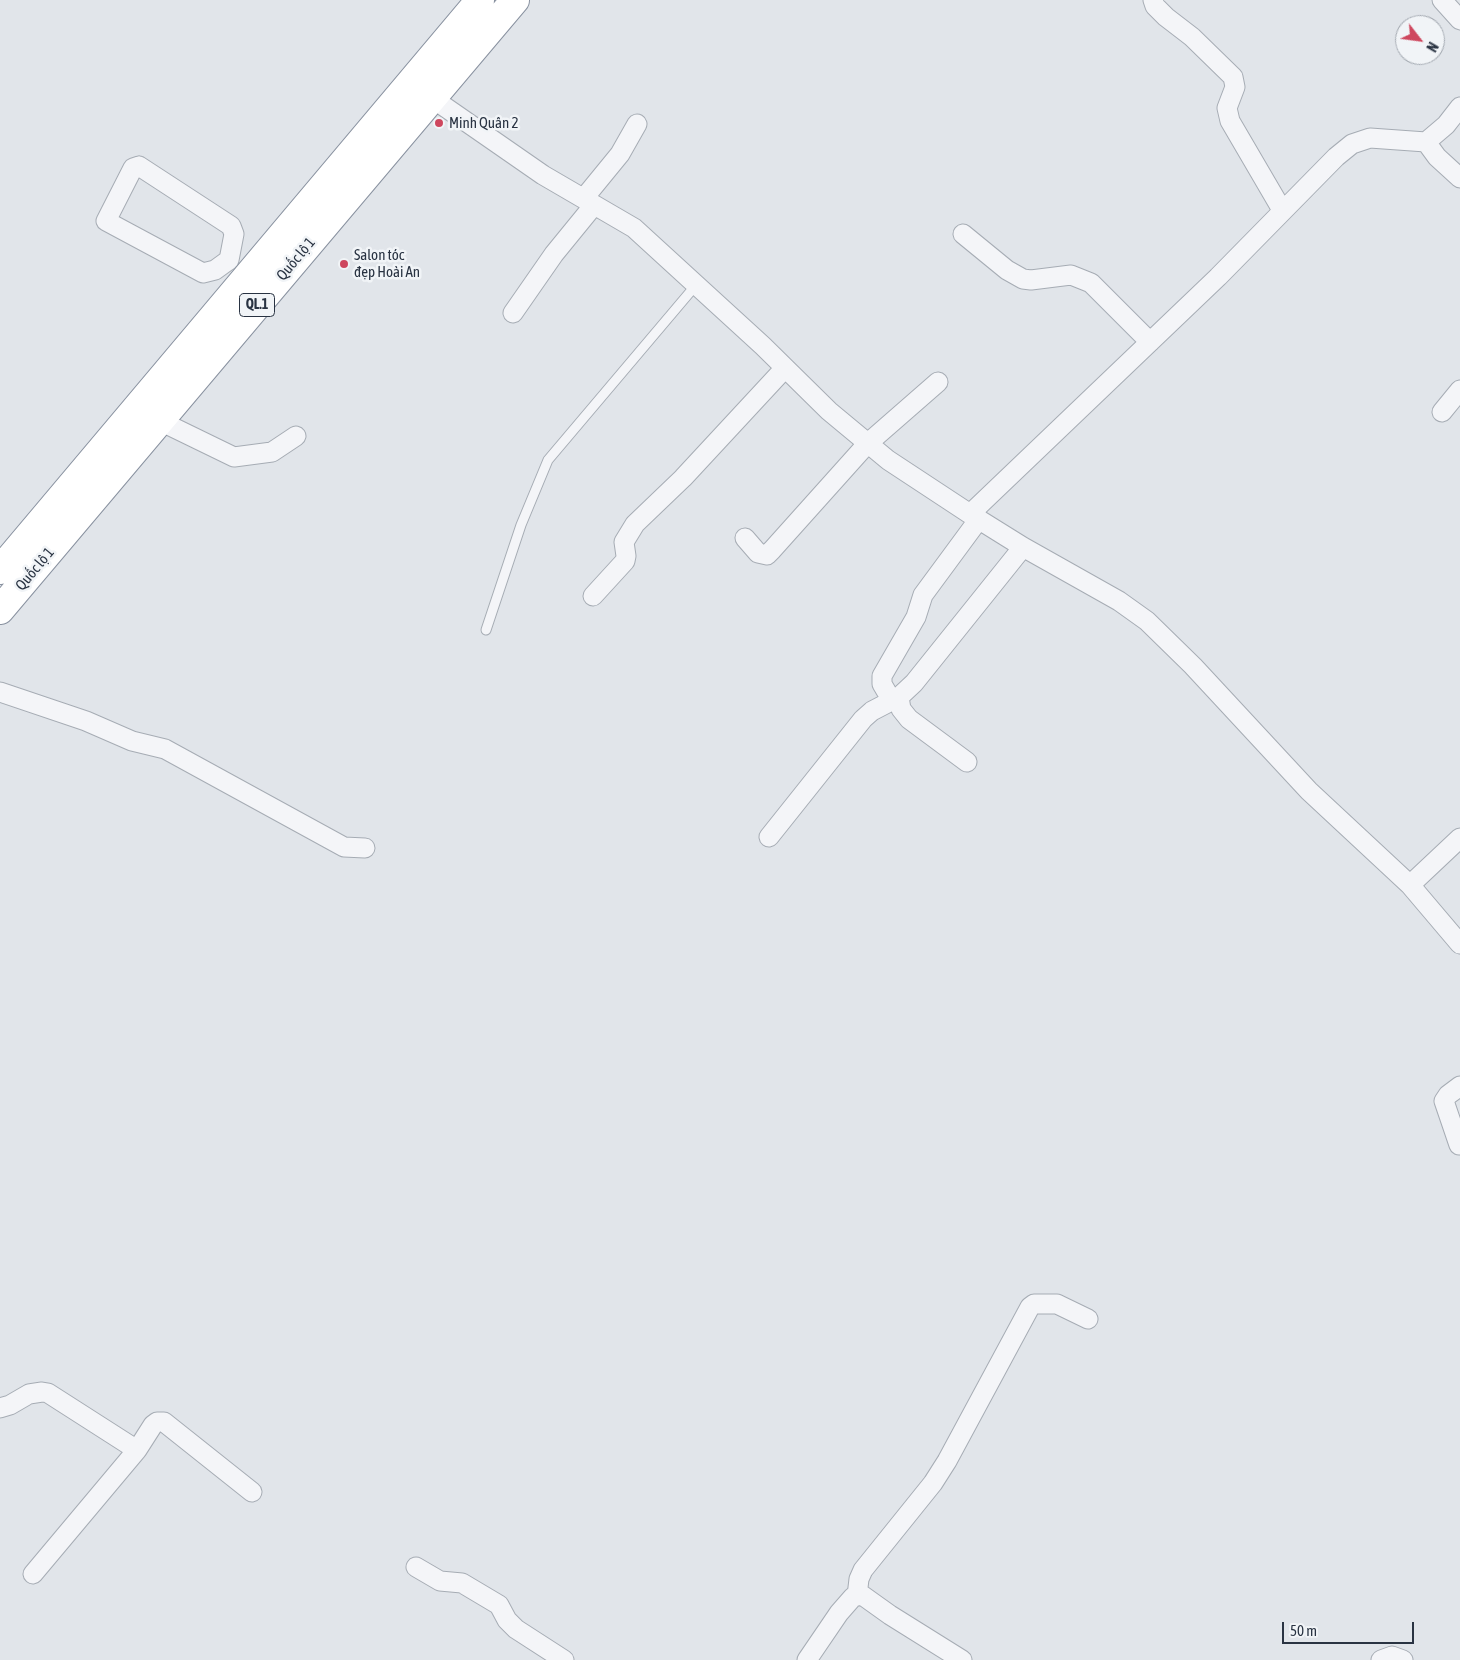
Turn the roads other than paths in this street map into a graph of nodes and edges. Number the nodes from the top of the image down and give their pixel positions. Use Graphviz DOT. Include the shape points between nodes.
graph roads {
  1 [pos="480,0"];
  2 [pos="515,0"];
  3 [pos="1153,0"];
  4 [pos="1442,0"];
  5 [pos="1460,20"];
  6 [pos="432,98"];
  7 [pos="1460,107"];
  8 [pos="637,124"];
  9 [pos="1426,142"];
  10 [pos="1460,178"];
  11 [pos="589,201"];
  12 [pos="1282,210"];
  13 [pos="964,234"];
  14 [pos="240,267"];
  15 [pos="696,285"];
  16 [pos="513,312"];
  17 [pos="1150,342"];
  18 [pos="785,368"];
  19 [pos="938,382"];
  20 [pos="1460,390"];
  21 [pos="1442,412"];
  22 [pos="160,421"];
  23 [pos="296,436"];
  24 [pos="867,444"];
  25 [pos="974,516"];
  26 [pos="745,538"];
  27 [pos="1023,547"];
  28 [pos="0,570"];
  29 [pos="592,596"];
  30 [pos="0,610"];
  31 [pos="486,630"];
  32 [pos="0,692"];
  33 [pos="896,699"];
  34 [pos="967,762"];
  35 [pos="769,837"];
  36 [pos="1460,838"];
  37 [pos="365,848"];
  38 [pos="1410,885"];
  39 [pos="1460,944"];
  40 [pos="1460,1086"];
  41 [pos="1459,1145"];
  42 [pos="1088,1319"];
  43 [pos="0,1408"];
  44 [pos="137,1450"];
  45 [pos="252,1492"];
  46 [pos="416,1567"];
  47 [pos="33,1574"];
  48 [pos="857,1596"];
  49 [pos="564,1660"];
  50 [pos="806,1660"];
  51 [pos="962,1660"];
  52 [pos="1381,1660"];
  53 [pos="1403,1660"];
  1 -- 14 [label="highway, Quốc lộ 1 / QL.1"];
  2 -- 6 [label="highway, Quốc lộ 1 / QL.1"];
  3 -- 12 [label="street" via="1166,17 1233,77 1234,87 1227,108 1230,122"];
  4 -- 5 [label="street"];
  6 -- 11 [label="street" via="530,166"];
  6 -- 22 [label="highway, Quốc lộ 1 / QL.1"];
  7 -- 9 [label="street"];
  8 -- 11 [label="street"];
  9 -- 10 [label="street"];
  9 -- 12 [label="street" via="1370,138 1352,144"];
  11 -- 15 [label="street" via="634,228"];
  11 -- 16 [label="street"];
  12 -- 17 [label="street"];
  13 -- 17 [label="street" via="1007,270 1023,278 1071,275 1091,283"];
  14 -- 14 [label="street" via="203,273 106,221 132,168 139,166 231,226"];
  14 -- 28 [label="highway, Quốc lộ 1 / QL.1"];
  15 -- 18 [label="street"];
  15 -- 31 [label="lane" via="548,460 521,525"];
  17 -- 25 [label="street"];
  18 -- 24 [label="street"];
  18 -- 29 [label="street" via="683,478 635,524 624,542 625,561"];
  19 -- 24 [label="street"];
  20 -- 21 [label="street"];
  22 -- 23 [label="street" via="234,457 272,452"];
  22 -- 30 [label="highway, Quốc lộ 1 / QL.1"];
  24 -- 25 [label="street"];
  24 -- 26 [label="street" via="767,554 758,552"];
  25 -- 27 [label="street"];
  25 -- 33 [label="street" via="923,595 916,617 882,676 882,684"];
  27 -- 33 [label="street" via="922,674"];
  27 -- 38 [label="street" via="1119,601 1147,621 1309,791"];
  32 -- 37 [label="street" via="86,721 132,741 165,749 344,847"];
  33 -- 34 [label="street" via="909,719"];
  33 -- 35 [label="street" via="863,719"];
  36 -- 38 [label="street"];
  38 -- 39 [label="street"];
  40 -- 41 [label="street" via="1444,1101"];
  42 -- 48 [label="street" via="1057,1304 1034,1304 1030,1307 933,1483 863,1570"];
  43 -- 44 [label="street" via="29,1394 48,1393"];
  44 -- 45 [label="street" via="153,1425 164,1422"];
  44 -- 47 [label="street"];
  46 -- 49 [label="street" via="440,1581 462,1583 499,1604 516,1629"];
  48 -- 50 [label="street" via="839,1613"];
  48 -- 51 [label="street" via="868,1598 890,1616"];
  52 -- 53 [label="street" via="1392,1656"];
}
